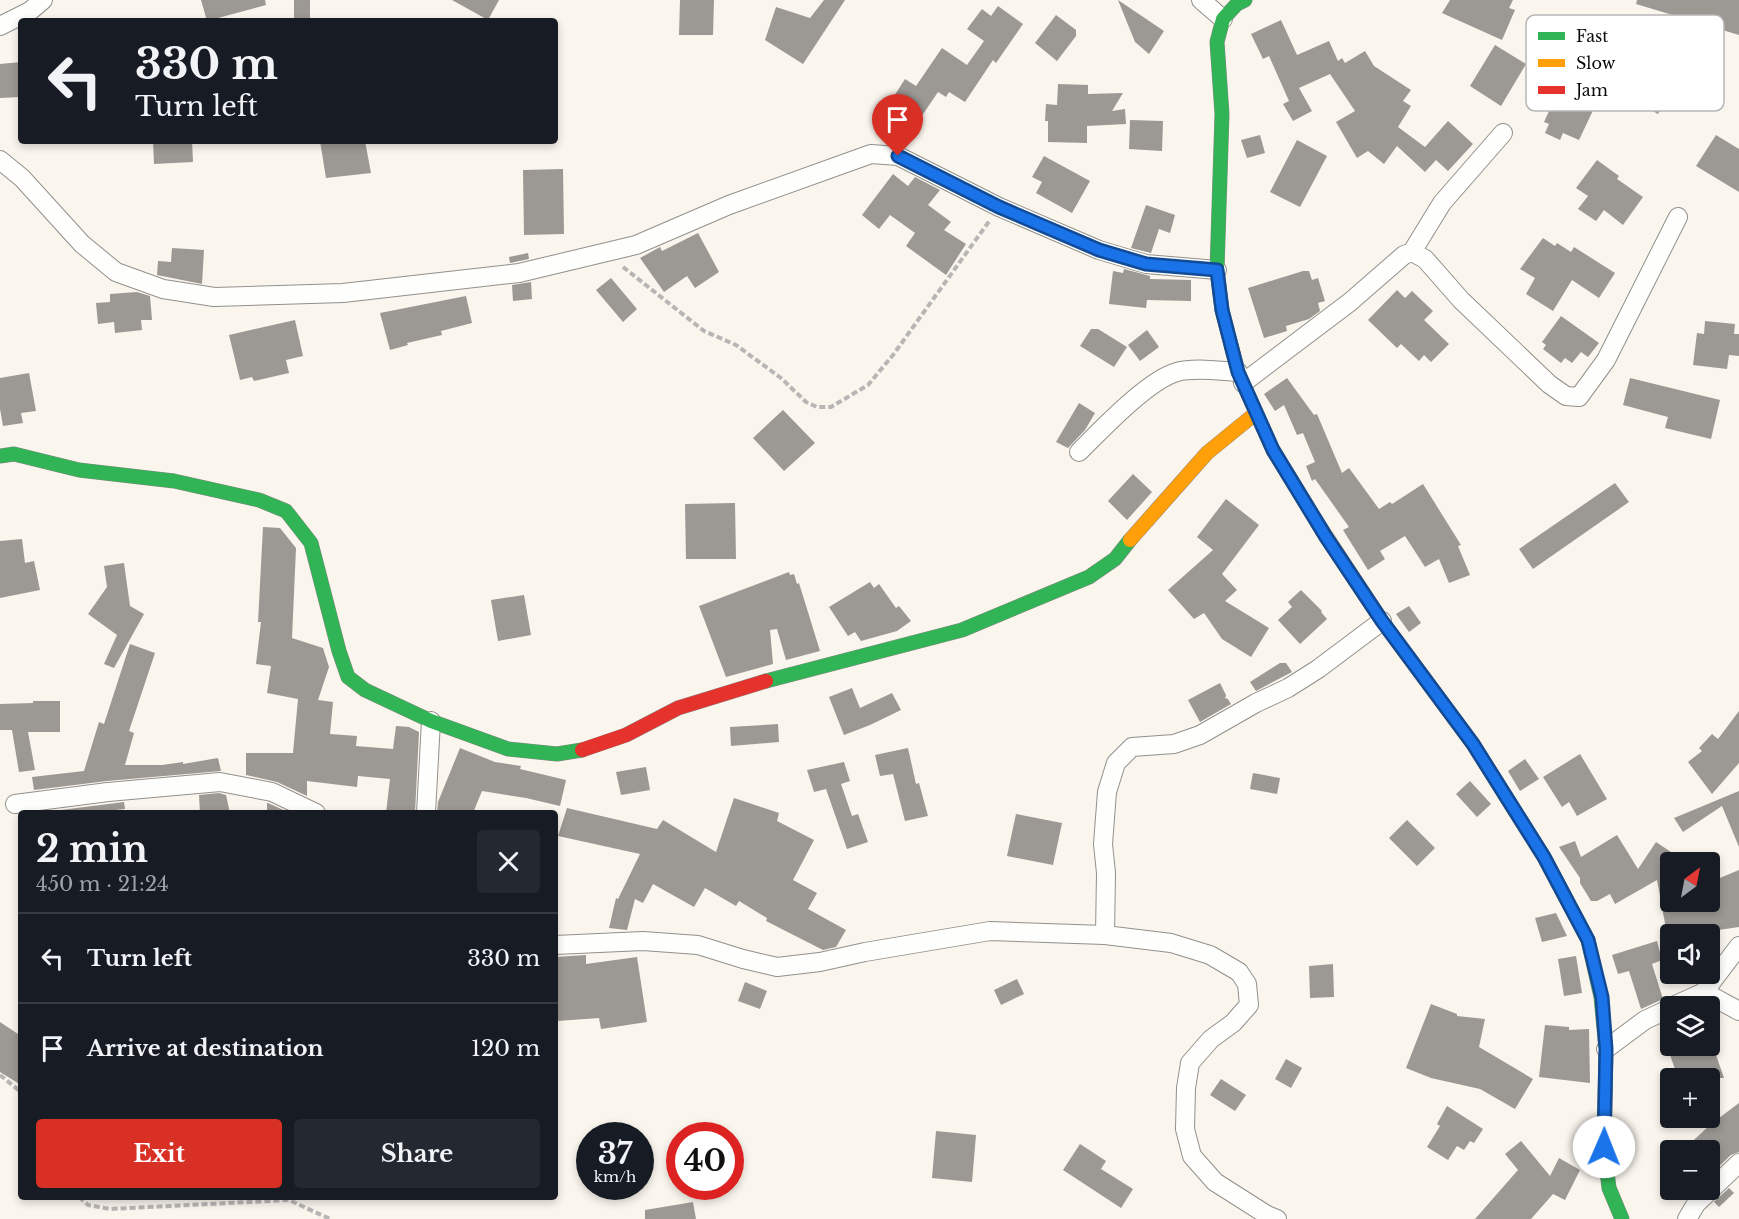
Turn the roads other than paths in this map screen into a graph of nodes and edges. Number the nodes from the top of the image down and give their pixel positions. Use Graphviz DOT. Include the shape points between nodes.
graph roads {
  1 [pos="43,0"];
  2 [pos="1201,0"];
  3 [pos="1245,0"];
  4 [pos="1224,19"];
  5 [pos="0,26"];
  6 [pos="1503,133"];
  7 [pos="0,160"];
  8 [pos="1678,217"];
  9 [pos="1412,252"];
  10 [pos="1217,270"];
  11 [pos="1241,377"];
  12 [pos="1256,413"];
  13 [pos="1079,452"];
  14 [pos="0,456"];
  15 [pos="1382,621"];
  16 [pos="431,721"];
  17 [pos="15,804"];
  18 [pos="310,810"];
  19 [pos="426,810"];
  20 [pos="1105,935"];
  21 [pos="558,945"];
  22 [pos="1739,946"];
  23 [pos="1704,992"];
  24 [pos="1695,996"];
  25 [pos="1739,1011"];
  26 [pos="1660,1013"];
  27 [pos="1606,1049"];
  28 [pos="1739,1163"];
  29 [pos="1277,1219"];
  30 [pos="1622,1219"];
  31 [pos="1687,1219"];
  1 -- 5 [label="street"];
  2 -- 4 [label="street"];
  3 -- 4 [label="street"];
  4 -- 10 [label="street" via="1217,42 1222,114"];
  6 -- 9 [label="street" via="1442,203"];
  7 -- 10 [label="street" via="22,178 82,244 116,272 163,290 213,297 343,293 519,273 636,245 871,154 898,156 999,207 1099,250 1146,264"];
  8 -- 9 [label="street" via="1606,360 1579,397 1566,396 1549,384 1461,300 1425,259"];
  9 -- 11 [label="street" via="1350,302"];
  10 -- 11 [label="street" via="1222,310"];
  11 -- 12 [label="street"];
  11 -- 13 [label="street" via="1206,370 1177,372 1129,404"];
  12 -- 15 [label="street" via="1273,450"];
  12 -- 16 [label="street" via="1207,453 1115,559 1089,578 962,630 746,686 678,708 626,735 587,749 557,754 508,749"];
  14 -- 16 [label="street" via="14,454 79,470 174,481 260,500 286,512 311,543 348,677 365,690"];
  15 -- 20 [label="street" via="1288,688 1200,735 1174,744 1132,747 1116,763 1107,792 1103,844"];
  15 -- 27 [label="street" via="1473,744 1544,857 1588,940 1602,997"];
  16 -- 19 [label="street"];
  17 -- 18 [label="street" via="220,782 272,792"];
  20 -- 21 [label="street" via="990,931 777,967 698,945 643,941"];
  20 -- 29 [label="street" via="1171,943 1210,956 1239,972 1247,984 1249,1005 1190,1063 1185,1129 1192,1156 1215,1182"];
  22 -- 23 [label="street"];
  23 -- 24 [label="street"];
  23 -- 25 [label="street"];
  26 -- 27 [label="street"];
  27 -- 30 [label="street" via="1604,1147 1609,1188"];
  28 -- 31 [label="street" via="1696,1204"];
}
